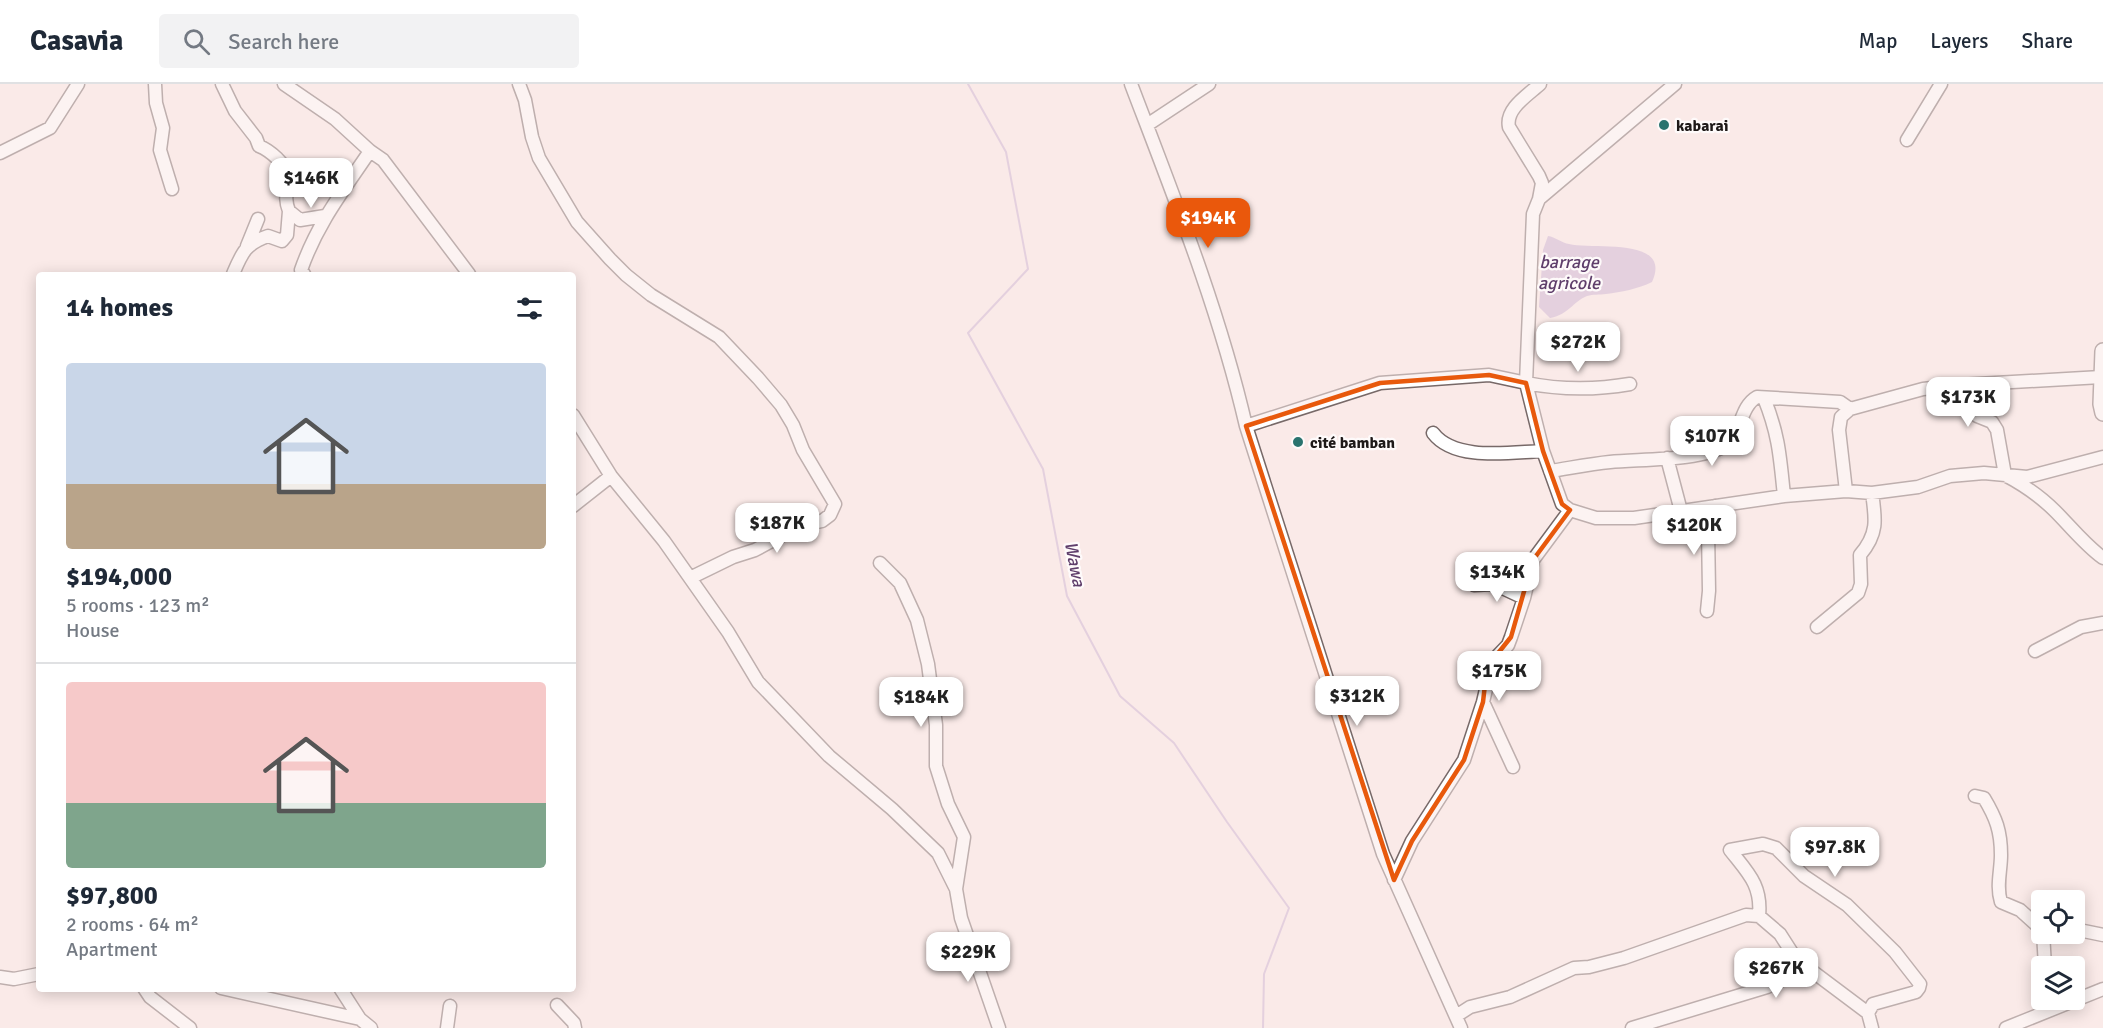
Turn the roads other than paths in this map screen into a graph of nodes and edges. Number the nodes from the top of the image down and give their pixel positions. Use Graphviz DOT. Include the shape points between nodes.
graph roads {
  1 [pos="78,84"];
  2 [pos="156,84"];
  3 [pos="222,84"];
  4 [pos="284,84"];
  5 [pos="519,84"];
  6 [pos="1131,84"];
  7 [pos="1209,84"];
  8 [pos="1540,84"];
  9 [pos="1675,84"];
  10 [pos="1941,84"];
  11 [pos="1147,125"];
  12 [pos="1907,140"];
  13 [pos="370,151"];
  14 [pos="0,153"];
  15 [pos="172,189"];
  16 [pos="1539,199"];
  17 [pos="290,211"];
  18 [pos="325,216"];
  19 [pos="258,219"];
  20 [pos="247,246"];
  21 [pos="234,272"];
  22 [pos="302,272"];
  23 [pos="467,272"];
  24 [pos="2103,351"];
  25 [pos="2101,377"];
  26 [pos="1526,383"];
  27 [pos="1630,384"];
  28 [pos="1960,385"];
  29 [pos="1764,398"];
  30 [pos="1850,409"];
  31 [pos="2103,413"];
  32 [pos="576,421"];
  33 [pos="1246,426"];
  34 [pos="1433,432"];
  35 [pos="1543,451"];
  36 [pos="2103,457"];
  37 [pos="1667,458"];
  38 [pos="1550,471"];
  39 [pos="2005,475"];
  40 [pos="611,476"];
  41 [pos="2027,482"];
  42 [pos="1846,491"];
  43 [pos="1872,493"];
  44 [pos="1784,496"];
  45 [pos="576,504"];
  46 [pos="1715,506"];
  47 [pos="1570,510"];
  48 [pos="1681,511"];
  49 [pos="2103,558"];
  50 [pos="880,563"];
  51 [pos="690,578"];
  52 [pos="1474,585"];
  53 [pos="1524,598"];
  54 [pos="1707,612"];
  55 [pos="2103,623"];
  56 [pos="1817,627"];
  57 [pos="2035,651"];
  58 [pos="1483,702"];
  59 [pos="1513,767"];
  60 [pos="1975,796"];
  61 [pos="1394,879"];
  62 [pos="956,890"];
  63 [pos="1759,916"];
  64 [pos="2031,920"];
  65 [pos="2085,931"];
  66 [pos="2103,935"];
  67 [pos="1803,965"];
  68 [pos="36,975"];
  69 [pos="0,977"];
  70 [pos="2103,990"];
  71 [pos="147,992"];
  72 [pos="239,992"];
  73 [pos="343,992"];
  74 [pos="2085,995"];
  75 [pos="557,1005"];
  76 [pos="450,1006"];
  77 [pos="2038,1010"];
  78 [pos="1868,1013"];
  79 [pos="360,1019"];
  80 [pos="1459,1022"];
  81 [pos="190,1028"];
  82 [pos="371,1028"];
  83 [pos="447,1028"];
  84 [pos="575,1028"];
  85 [pos="999,1028"];
  86 [pos="1632,1028"];
  87 [pos="1872,1028"];
  88 [pos="2006,1028"];
  1 -- 14 [label="street" via="50,128"];
  2 -- 15 [label="street" via="163,128 160,150"];
  3 -- 17 [label="street" via="259,146 268,150 285,170"];
  4 -- 13 [label="street" via="334,119"];
  5 -- 51 [label="street" via="539,158 577,222 626,275 719,337 758,378 781,405 835,504 822,521 801,525"];
  6 -- 11 [label="street"];
  7 -- 11 [label="street"];
  8 -- 16 [label="street" via="1510,112 1507,120 1542,183"];
  9 -- 16 [label="street"];
  10 -- 12 [label="street"];
  11 -- 33 [label="street" via="1232,368"];
  13 -- 18 [label="street"];
  13 -- 23 [label="street" via="383,160"];
  16 -- 26 [label="street" via="1533,214"];
  17 -- 18 [label="street" via="300,220"];
  17 -- 20 [label="street" via="287,235 282,241 268,236"];
  18 -- 22 [label="street" via="308,249"];
  19 -- 20 [label="street"];
  20 -- 21 [label="street"];
  24 -- 25 [label="main road"];
  25 -- 28 [label="street"];
  25 -- 31 [label="main road"];
  26 -- 27 [label="street" via="1558,389"];
  26 -- 33 [label="street" via="1489,375 1380,383"];
  26 -- 35 [label="street"];
  28 -- 30 [label="street" via="1923,389"];
  28 -- 39 [label="street" via="1974,400 1977,416 1992,422 1997,430"];
  29 -- 30 [label="street" via="1840,402"];
  29 -- 37 [label="street" via="1752,400 1727,445 1715,452"];
  29 -- 44 [label="street" via="1779,445"];
  30 -- 42 [label="street" via="1841,417 1839,430"];
  32 -- 40 [label="street"];
  33 -- 61 [label="street" via="1379,843"];
  34 -- 35 [label="street" via="1445,444 1473,453"];
  35 -- 38 [label="street"];
  36 -- 41 [label="street"];
  37 -- 38 [label="street"];
  37 -- 48 [label="street"];
  38 -- 47 [label="street" via="1562,504"];
  39 -- 41 [label="street"];
  39 -- 43 [label="street" via="1950,476 1918,488"];
  40 -- 45 [label="street"];
  40 -- 51 [label="street"];
  41 -- 49 [label="street"];
  42 -- 43 [label="street"];
  42 -- 44 [label="street"];
  43 -- 56 [label="street" via="1875,516 1871,541 1860,555 1858,593"];
  44 -- 46 [label="street"];
  46 -- 48 [label="street"];
  46 -- 54 [label="street" via="1708,530"];
  47 -- 48 [label="street" via="1596,518 1634,518"];
  47 -- 53 [label="street" via="1533,560"];
  50 -- 62 [label="street" via="900,583 917,620 928,664 936,725 936,766 964,837"];
  51 -- 62 [label="street" via="758,682 829,756 938,853"];
  52 -- 53 [label="street" via="1494,584"];
  53 -- 58 [label="street" via="1508,645 1487,667"];
  55 -- 57 [label="street" via="2081,627"];
  58 -- 59 [label="street"];
  58 -- 61 [label="street" via="1464,760 1412,841"];
  60 -- 64 [label="street" via="1984,798 1996,818 2001,902 2020,910"];
  61 -- 80 [label="street"];
  62 -- 85 [label="street" via="961,918"];
  63 -- 67 [label="street" via="1780,934"];
  63 -- 78 [label="street" via="1761,900 1752,877 1730,850 1762,844 1776,848 1804,876 1847,905 1895,952 1920,984 1919,988 1873,1004"];
  63 -- 80 [label="street" via="1746,915 1624,958 1574,968 1510,997 1470,1007"];
  65 -- 66 [label="street"];
  67 -- 78 [label="street"];
  67 -- 86 [label="street" via="1767,987"];
  68 -- 69 [label="street"];
  70 -- 74 [label="street"];
  71 -- 81 [label="street"];
  72 -- 79 [label="street"];
  73 -- 79 [label="street"];
  75 -- 84 [label="street"];
  76 -- 83 [label="street"];
  77 -- 88 [label="street"];
  78 -- 87 [label="street"];
  79 -- 82 [label="street"];
}
